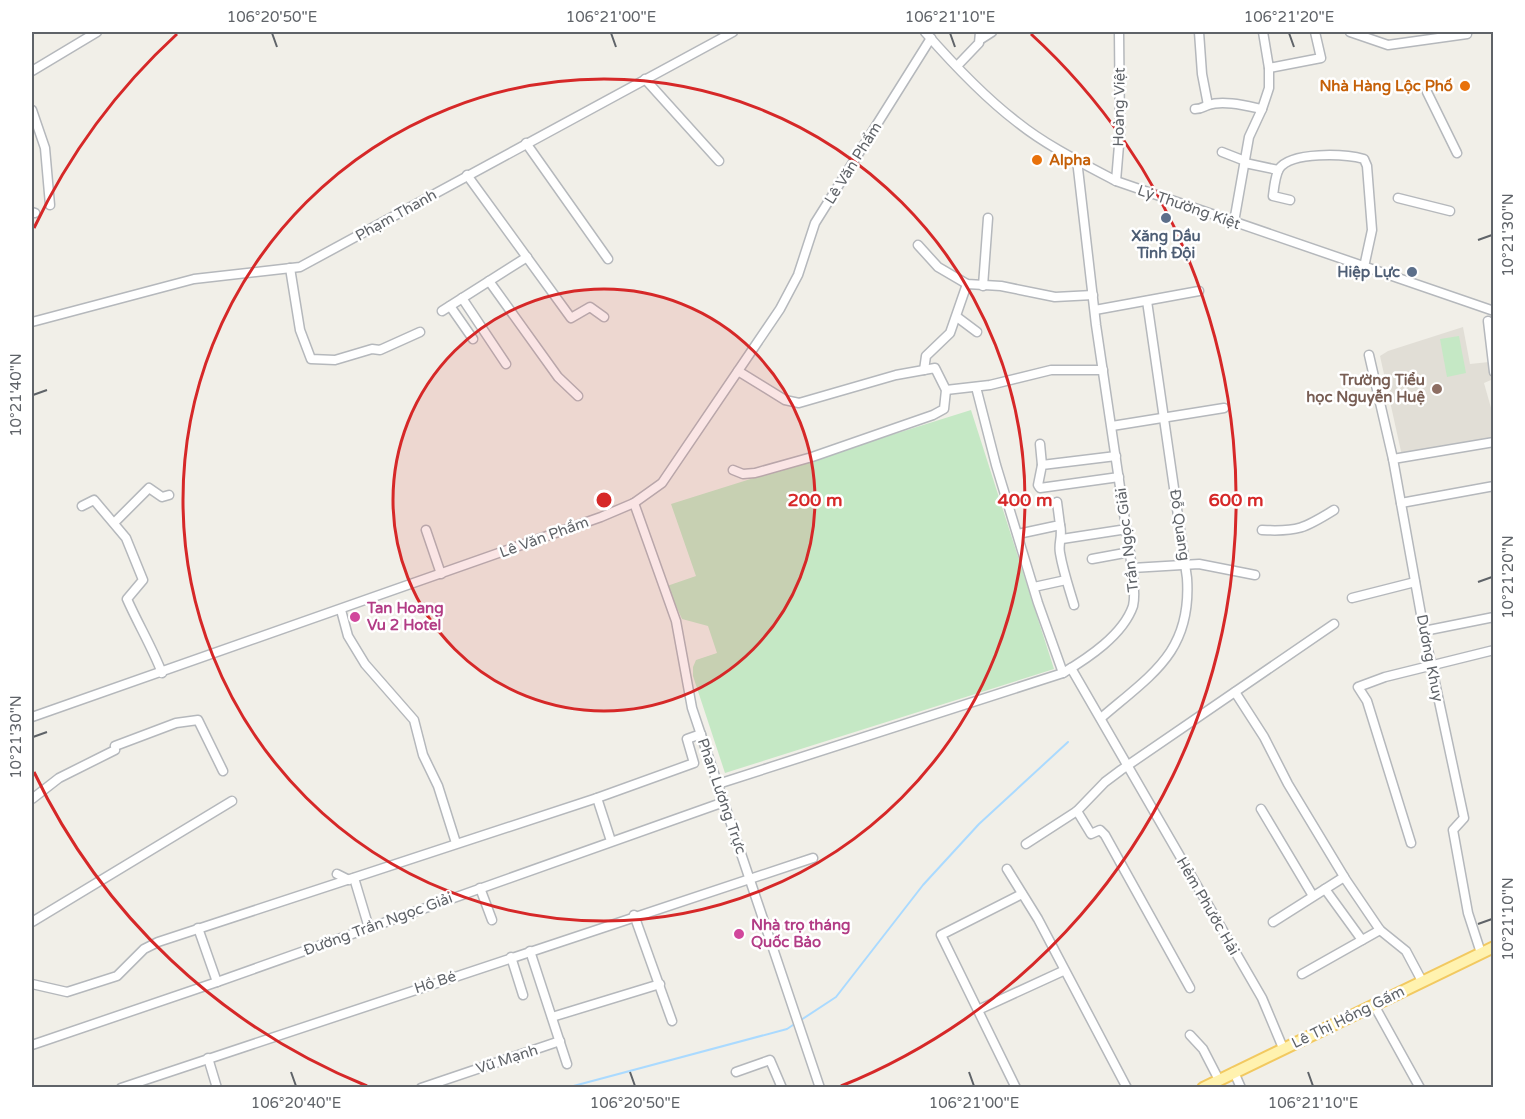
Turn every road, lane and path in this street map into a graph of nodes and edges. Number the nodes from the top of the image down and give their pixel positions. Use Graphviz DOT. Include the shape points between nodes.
graph roads {
  1 [pos="97,32"];
  2 [pos="733,32"];
  3 [pos="992,32"];
  4 [pos="1119,32"];
  5 [pos="1198,32"];
  6 [pos="1263,32"];
  7 [pos="1315,32"];
  8 [pos="1350,32"];
  9 [pos="1467,34"];
  10 [pos="928,35"];
  11 [pos="980,35"];
  12 [pos="957,66"];
  13 [pos="1269,68"];
  14 [pos="32,71"];
  15 [pos="645,79"];
  16 [pos="1427,92"];
  17 [pos="1208,105"];
  18 [pos="1195,109"];
  19 [pos="1262,109"];
  20 [pos="32,110"];
  21 [pos="526,143"];
  22 [pos="1222,152"];
  23 [pos="1457,153"];
  24 [pos="1077,160"];
  25 [pos="719,161"];
  26 [pos="1245,162"];
  27 [pos="1278,170"];
  28 [pos="467,176"];
  29 [pos="1116,182"];
  30 [pos="1398,198"];
  31 [pos="1290,200"];
  32 [pos="50,205"];
  33 [pos="1450,211"];
  34 [pos="988,218"];
  35 [pos="1234,222"];
  36 [pos="918,245"];
  37 [pos="527,256"];
  38 [pos="608,259"];
  39 [pos="1364,267"];
  40 [pos="290,268"];
  41 [pos="489,282"];
  42 [pos="967,284"];
  43 [pos="983,286"];
  44 [pos="1199,291"];
  45 [pos="1093,295"];
  46 [pos="462,298"];
  47 [pos="1147,301"];
  48 [pos="1095,310"];
  49 [pos="1494,311"];
  50 [pos="604,317"];
  51 [pos="957,317"];
  52 [pos="1488,321"];
  53 [pos="32,322"];
  54 [pos="420,332"];
  55 [pos="977,332"];
  56 [pos="473,339"];
  57 [pos="1369,355"];
  58 [pos="506,364"];
  59 [pos="924,370"];
  60 [pos="1103,370"];
  61 [pos="738,371"];
  62 [pos="1494,372"];
  63 [pos="976,387"];
  64 [pos="946,390"];
  65 [pos="578,396"];
  66 [pos="1224,408"];
  67 [pos="1165,418"];
  68 [pos="1112,426"];
  69 [pos="1493,442"];
  70 [pos="1040,444"];
  71 [pos="1116,456"];
  72 [pos="1393,459"];
  73 [pos="1042,465"];
  74 [pos="733,470"];
  75 [pos="1119,477"];
  76 [pos="1494,486"];
  77 [pos="169,495"];
  78 [pos="1057,502"];
  79 [pos="634,503"];
  80 [pos="1401,503"];
  81 [pos="82,506"];
  82 [pos="1334,510"];
  83 [pos="115,522"];
  84 [pos="1060,525"];
  85 [pos="1127,529"];
  86 [pos="426,530"];
  87 [pos="1262,530"];
  88 [pos="1018,534"];
  89 [pos="1062,539"];
  90 [pos="1130,552"];
  91 [pos="1092,559"];
  92 [pos="1185,563"];
  93 [pos="1132,568"];
  94 [pos="441,574"];
  95 [pos="1255,575"];
  96 [pos="1066,580"];
  97 [pos="1415,582"];
  98 [pos="1034,587"];
  99 [pos="1352,598"];
  100 [pos="1074,605"];
  101 [pos="341,610"];
  102 [pos="1494,617"];
  103 [pos="1334,624"];
  104 [pos="1424,631"];
  105 [pos="1494,650"];
  106 [pos="1432,667"];
  107 [pos="1071,668"];
  108 [pos="162,673"];
  109 [pos="1063,673"];
  110 [pos="1235,692"];
  111 [pos="32,717"];
  112 [pos="1101,718"];
  113 [pos="701,734"];
  114 [pos="1128,765"];
  115 [pos="223,771"];
  116 [pos="718,784"];
  117 [pos="597,798"];
  118 [pos="32,799"];
  119 [pos="232,801"];
  120 [pos="724,802"];
  121 [pos="1261,809"];
  122 [pos="1077,811"];
  123 [pos="611,841"];
  124 [pos="456,843"];
  125 [pos="1412,843"];
  126 [pos="1026,844"];
  127 [pos="813,858"];
  128 [pos="1007,869"];
  129 [pos="337,874"];
  130 [pos="749,877"];
  131 [pos="1344,877"];
  132 [pos="351,879"];
  133 [pos="480,888"];
  134 [pos="1325,889"];
  135 [pos="1022,894"];
  136 [pos="1313,896"];
  137 [pos="634,915"];
  138 [pos="492,920"];
  139 [pos="32,922"];
  140 [pos="1273,922"];
  141 [pos="198,928"];
  142 [pos="369,928"];
  143 [pos="1380,930"];
  144 [pos="1362,940"];
  145 [pos="1494,947"];
  146 [pos="530,951"];
  147 [pos="1481,953"];
  148 [pos="511,957"];
  149 [pos="1063,971"];
  150 [pos="1302,974"];
  151 [pos="1422,981"];
  152 [pos="217,982"];
  153 [pos="32,984"];
  154 [pos="660,984"];
  155 [pos="1190,988"];
  156 [pos="523,995"];
  157 [pos="1374,1005"];
  158 [pos="978,1010"];
  159 [pos="552,1017"];
  160 [pos="672,1021"];
  161 [pos="1190,1035"];
  162 [pos="560,1041"];
  163 [pos="32,1045"];
  164 [pos="1283,1048"];
  165 [pos="208,1058"];
  166 [pos="567,1064"];
  167 [pos="736,1072"];
  168 [pos="1234,1072"];
  169 [pos="1219,1080"];
  170 [pos="121,1088"];
  171 [pos="217,1088"];
  172 [pos="421,1088"];
  173 [pos="782,1088"];
  174 [pos="820,1088"];
  175 [pos="1016,1088"];
  176 [pos="1128,1088"];
  177 [pos="1203,1088"];
  178 [pos="1241,1088"];
  179 [pos="1420,1088"];
  1 -- 14 [label="street"];
  2 -- 15 [label="street, Phạm Thanh"];
  3 -- 11 [label="street"];
  4 -- 29 [label="street, Hoàng Việt" via="1120,134"];
  5 -- 17 [label="street"];
  6 -- 13 [label="street"];
  7 -- 13 [label="street" via="1321,58"];
  8 -- 9 [label="street" via="1388,45"];
  10 -- 12 [label="street, Lý Thường Kiệt"];
  10 -- 61 [label="street, Lê Văn Phẩm" via="815,223 798,275"];
  11 -- 12 [label="street"];
  12 -- 24 [label="street, Lý Thường Kiệt" via="1018,123"];
  13 -- 19 [label="street" via="1269,87"];
  15 -- 21 [label="street, Phạm Thanh"];
  15 -- 25 [label="street"];
  16 -- 23 [label="street"];
  17 -- 18 [label="street"];
  17 -- 19 [label="street"];
  19 -- 26 [label="street" via="1249,136"];
  20 -- 32 [label="street" via="45,148"];
  21 -- 28 [label="street, Phạm Thanh"];
  21 -- 38 [label="street"];
  22 -- 26 [label="street"];
  24 -- 29 [label="street, Lý Thường Kiệt"];
  24 -- 45 [label="street, Trần Ngọc Giải"];
  26 -- 27 [label="street"];
  26 -- 35 [label="street"];
  27 -- 31 [label="street" via="1273,196"];
  27 -- 39 [label="street" via="1292,158 1339,155 1364,159 1372,230"];
  28 -- 37 [label="street"];
  28 -- 40 [label="street, Phạm Thanh" via="326,254"];
  29 -- 35 [label="street, Lý Thường Kiệt"];
  30 -- 33 [label="street"];
  34 -- 43 [label="street"];
  35 -- 39 [label="street, Lý Thường Kiệt"];
  36 -- 42 [label="street" via="938,267"];
  37 -- 41 [label="street"];
  37 -- 50 [label="street" via="571,318 588,307"];
  39 -- 49 [label="street, Lý Thường Kiệt"];
  40 -- 53 [label="street, Phạm Thanh" via="194,279"];
  40 -- 54 [label="street" via="300,330 311,359 335,360 380,350"];
  41 -- 46 [label="street"];
  41 -- 65 [label="street" via="555,373"];
  42 -- 43 [label="street"];
  42 -- 51 [label="street"];
  43 -- 45 [label="street" via="1055,297"];
  44 -- 47 [label="street"];
  45 -- 48 [label="street, Trần Ngọc Giải"];
  46 -- 56 [label="street" via="446,309"];
  46 -- 58 [label="street"];
  47 -- 48 [label="street"];
  47 -- 67 [label="street, Đỗ Quang"];
  48 -- 60 [label="street, Trần Ngọc Giải"];
  51 -- 55 [label="street"];
  51 -- 59 [label="street" via="950,333 926,356"];
  52 -- 62 [label="street"];
  57 -- 72 [label="street, Dương Khuy"];
  59 -- 61 [label="street" via="799,403 785,400"];
  59 -- 64 [label="street" via="938,369"];
  60 -- 63 [label="street" via="1051,370"];
  60 -- 68 [label="street, Trần Ngọc Giải"];
  61 -- 79 [label="street, Lê Văn Phẩm" via="662,483"];
  63 -- 64 [label="street"];
  63 -- 88 [label="street"];
  64 -- 74 [label="street" via="944,409 933,415 755,473"];
  66 -- 67 [label="street"];
  67 -- 68 [label="street"];
  67 -- 92 [label="street, Đỗ Quang"];
  68 -- 71 [label="street, Trần Ngọc Giải"];
  69 -- 72 [label="street"];
  70 -- 73 [label="street"];
  71 -- 73 [label="street"];
  71 -- 75 [label="street, Trần Ngọc Giải"];
  72 -- 80 [label="street, Dương Khuy"];
  73 -- 75 [label="street" via="1040,488"];
  75 -- 85 [label="street, Trần Ngọc Giải"];
  76 -- 80 [label="street"];
  77 -- 83 [label="street" via="162,497 149,488"];
  78 -- 84 [label="street"];
  79 -- 94 [label="street, Lê Văn Phẩm"];
  79 -- 113 [label="street, Phan Lương Trực" via="673,613 687,689"];
  80 -- 97 [label="street, Dương Khuy"];
  81 -- 83 [label="street" via="94,500"];
  82 -- 87 [label="street" via="1294,530"];
  83 -- 108 [label="street" via="142,575 141,585 127,599"];
  84 -- 88 [label="street"];
  84 -- 89 [label="street"];
  85 -- 89 [label="street"];
  85 -- 90 [label="street, Trần Ngọc Giải"];
  86 -- 94 [label="street"];
  88 -- 98 [label="street"];
  89 -- 96 [label="street" via="1059,549"];
  90 -- 91 [label="street"];
  90 -- 93 [label="street, Trần Ngọc Giải"];
  92 -- 93 [label="street"];
  92 -- 95 [label="street"];
  92 -- 112 [label="street, Đỗ Quang" via="1187,608 1176,645 1155,670"];
  93 -- 107 [label="street, Trần Ngọc Giải" via="1134,595 1128,615 1108,639"];
  94 -- 101 [label="street, Lê Văn Phẩm"];
  96 -- 98 [label="street"];
  96 -- 100 [label="street"];
  97 -- 99 [label="street"];
  97 -- 104 [label="street, Dương Khuy"];
  98 -- 109 [label="street"];
  101 -- 108 [label="street, Lê Văn Phẩm"];
  101 -- 124 [label="street" via="348,636 365,664 414,720 423,756 438,786"];
  102 -- 104 [label="street"];
  103 -- 110 [label="street"];
  104 -- 106 [label="street, Dương Khuy"];
  105 -- 106 [label="street"];
  106 -- 125 [label="street" via="1358,687 1367,701"];
  106 -- 147 [label="street, Dương Khuy" via="1464,814 1453,830 1457,857 1468,914"];
  107 -- 109 [label="street, Trần Ngọc Giải"];
  107 -- 112 [label="street, Hẻm Phước Hải"];
  108 -- 111 [label="street, Lê Văn Phẩm"];
  109 -- 116 [label="street, Trần Ngọc Giải"];
  110 -- 114 [label="street"];
  110 -- 131 [label="street"];
  112 -- 114 [label="street, Hẻm Phước Hải"];
  113 -- 116 [label="street, Phan Lương Trực"];
  113 -- 117 [label="street" via="687,739 694,763"];
  114 -- 122 [label="street"];
  114 -- 164 [label="street, Hẻm Phước Hải" via="1262,998"];
  115 -- 118 [label="street" via="198,720 176,723 115,748 59,778"];
  116 -- 120 [label="street, Phan Lương Trực"];
  117 -- 123 [label="street"];
  117 -- 124 [label="street"];
  119 -- 139 [label="street"];
  120 -- 123 [label="street, Đường Trần Ngọc Giải"];
  120 -- 130 [label="street, Phan Lương Trực"];
  121 -- 136 [label="street"];
  122 -- 126 [label="street"];
  122 -- 155 [label="street" via="1091,834 1100,830 1104,835"];
  123 -- 133 [label="street, Đường Trần Ngọc Giải"];
  124 -- 132 [label="street"];
  127 -- 130 [label="street, Hồ Bé" via="760,877"];
  128 -- 135 [label="street"];
  129 -- 132 [label="street"];
  130 -- 137 [label="street, Hồ Bé"];
  130 -- 174 [label="street, Phan Lương Trực"];
  131 -- 134 [label="street"];
  131 -- 143 [label="street"];
  132 -- 141 [label="street"];
  132 -- 142 [label="street"];
  133 -- 138 [label="street"];
  133 -- 142 [label="street, Đường Trần Ngọc Giải"];
  134 -- 136 [label="street"];
  134 -- 144 [label="street"];
  135 -- 149 [label="street"];
  135 -- 158 [label="street" via="941,935"];
  136 -- 140 [label="street"];
  137 -- 146 [label="street, Hồ Bé"];
  137 -- 154 [label="street"];
  141 -- 152 [label="street"];
  141 -- 153 [label="street" via="151,945 117,976 67,992"];
  142 -- 152 [label="street, Đường Trần Ngọc Giải"];
  143 -- 144 [label="street"];
  143 -- 151 [label="street" via="1407,951"];
  144 -- 150 [label="street"];
  145 -- 147 [label="main road, Lê Thị Hồng Gấm"];
  146 -- 148 [label="street, Hồ Bé"];
  146 -- 159 [label="street"];
  147 -- 151 [label="main road, Lê Thị Hồng Gấm"];
  148 -- 156 [label="street"];
  148 -- 165 [label="street, Hồ Bé"];
  149 -- 158 [label="street"];
  149 -- 176 [label="street"];
  151 -- 157 [label="main road, Lê Thị Hồng Gấm"];
  152 -- 163 [label="street, Đường Trần Ngọc Giải"];
  154 -- 159 [label="street"];
  154 -- 160 [label="street"];
  157 -- 164 [label="main road, Lê Thị Hồng Gấm"];
  157 -- 179 [label="street"];
  158 -- 175 [label="street"];
  159 -- 162 [label="street"];
  161 -- 169 [label="street" via="1203,1049"];
  162 -- 166 [label="street"];
  162 -- 172 [label="street, Vũ Mạnh"];
  164 -- 168 [label="main road, Lê Thị Hồng Gấm"];
  165 -- 170 [label="street, Hồ Bé"];
  165 -- 171 [label="street"];
  167 -- 173 [label="street" via="770,1060"];
  168 -- 169 [label="main road, Lê Thị Hồng Gấm"];
  168 -- 178 [label="street"];
  169 -- 177 [label="main road, Lê Thị Hồng Gấm"];
}
